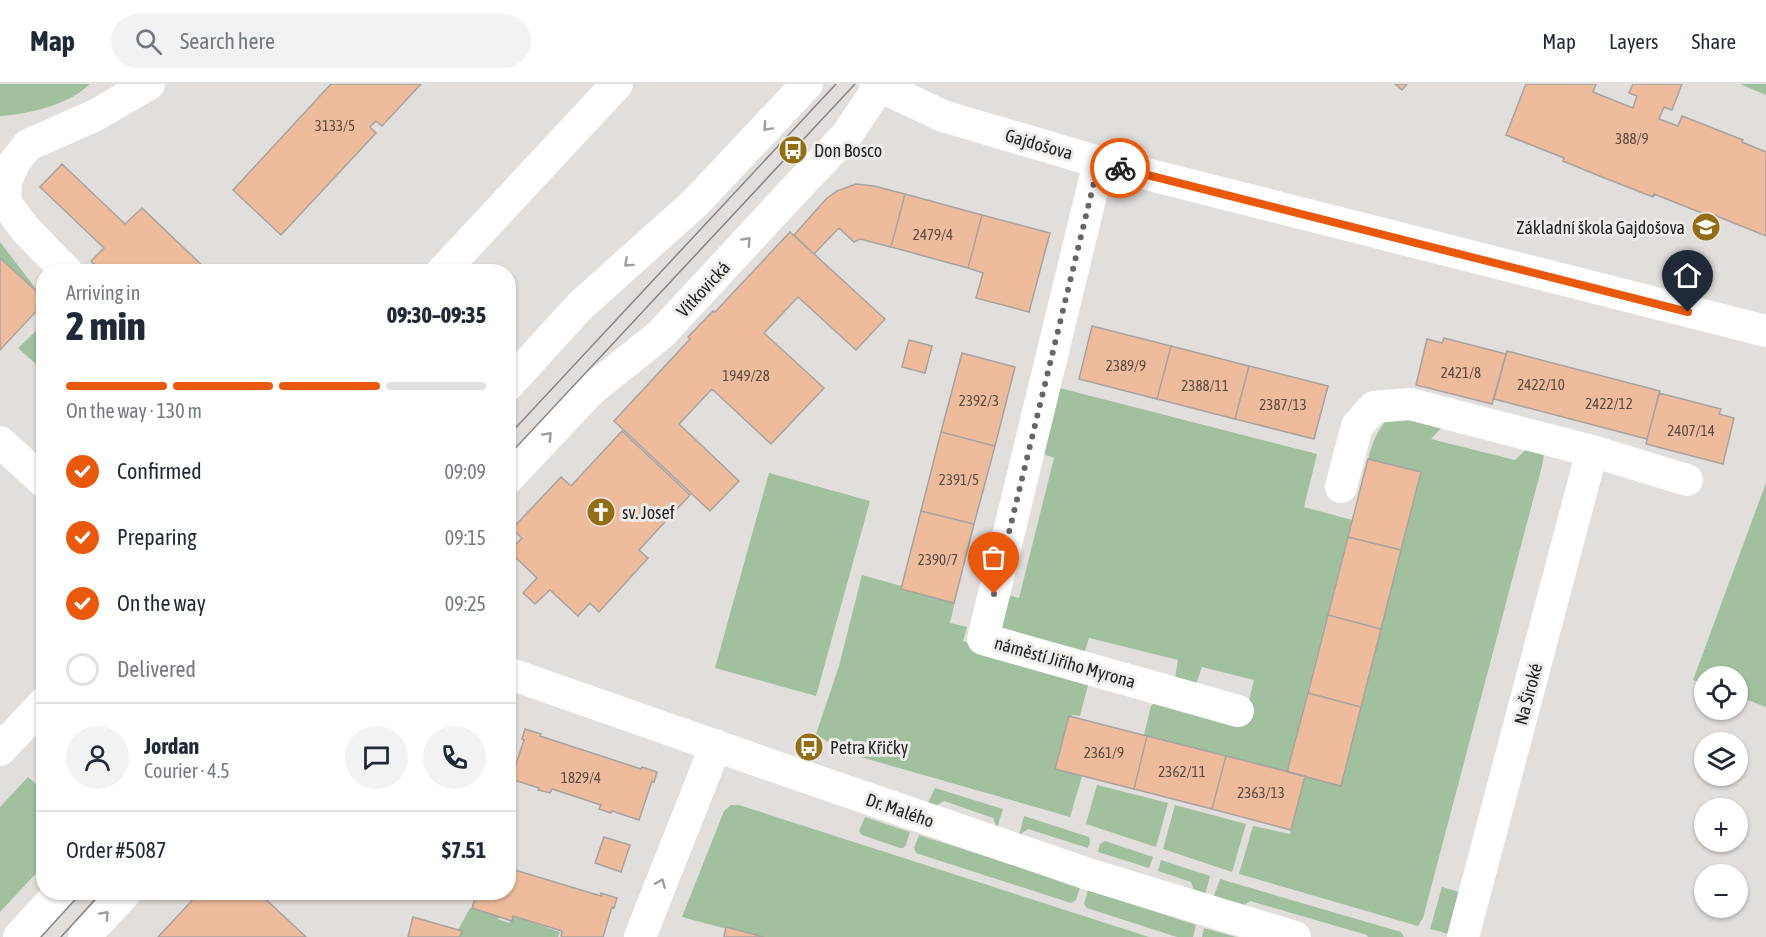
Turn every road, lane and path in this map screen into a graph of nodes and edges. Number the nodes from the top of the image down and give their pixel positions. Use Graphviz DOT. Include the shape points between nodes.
graph roads {
  1 [pos="149,84"];
  2 [pos="617,84"];
  3 [pos="807,84"];
  4 [pos="878,85"];
  5 [pos="1099,162"];
  6 [pos="59,264"];
  7 [pos="449,264"];
  8 [pos="1766,331"];
  9 [pos="516,376"];
  10 [pos="0,442"];
  11 [pos="1592,451"];
  12 [pos="516,470"];
  13 [pos="36,475"];
  14 [pos="1687,480"];
  15 [pos="1341,487"];
  16 [pos="516,676"];
  17 [pos="1238,711"];
  18 [pos="36,712"];
  19 [pos="716,745"];
  20 [pos="0,750"];
  21 [pos="53,900"];
  22 [pos="119,900"];
  23 [pos="19,937"];
  24 [pos="84,937"];
  25 [pos="640,937"];
  26 [pos="1295,937"];
  27 [pos="1463,937"];
  1 -- 6 [label="street" via="96,116 16,145 5,202"];
  2 -- 7 [label="street"];
  3 -- 9 [label="street, one-way" via="695,203 580,306"];
  4 -- 5 [label="street, Gajdošova" via="944,116"];
  12 -- 4 [label="street, Vítkovická, one-way" via="591,390 661,334 846,136"];
  5 -- 8 [label="street, Gajdošova"];
  5 -- 17 [label="street, náměstí Jiřího Myrona" via="983,639"];
  10 -- 13 [label="street"];
  11 -- 14 [label="street"];
  11 -- 15 [label="street" via="1410,404 1374,407 1357,426"];
  11 -- 27 [label="street, Na Široké"];
  16 -- 19 [label="street, Dr. Malého"];
  18 -- 20 [label="street"];
  25 -- 19 [label="street, one-way"];
  19 -- 26 [label="street, Dr. Malého" via="1088,874"];
  21 -- 23 [label="street"];
  24 -- 22 [label="street, one-way"];
}
